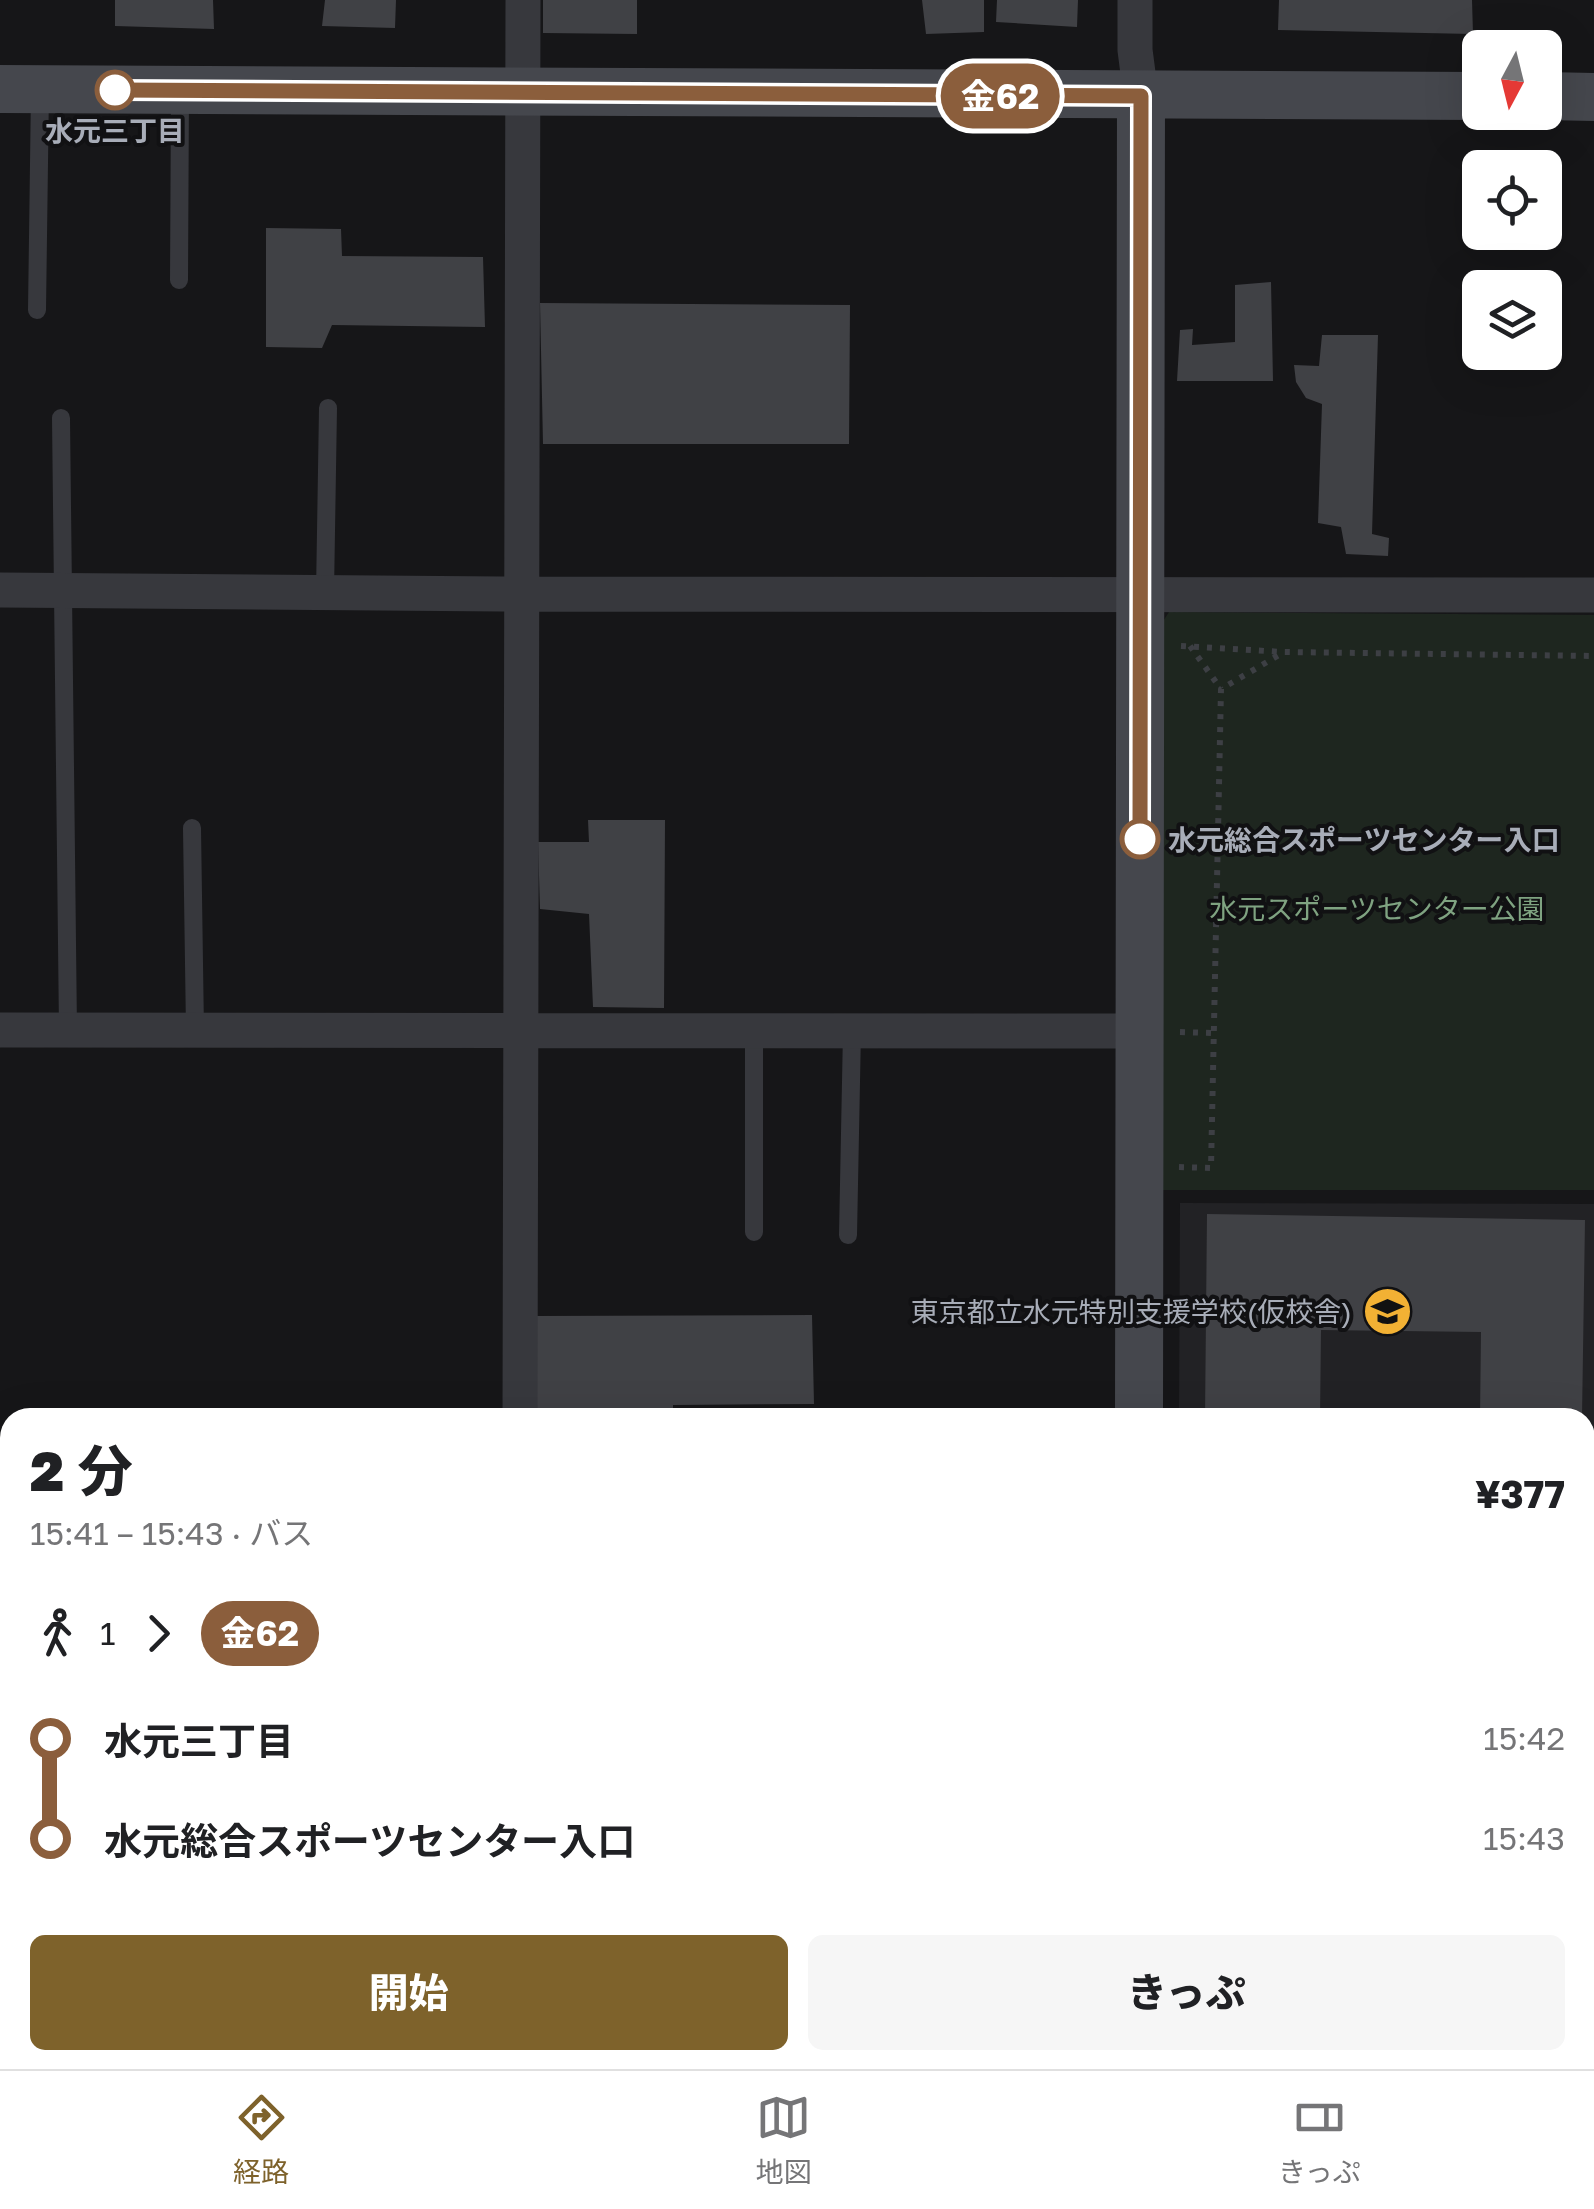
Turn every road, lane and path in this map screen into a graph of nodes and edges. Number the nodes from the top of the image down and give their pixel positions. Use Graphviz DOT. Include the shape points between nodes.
graph roads {
  1 [pos="524,0"];
  2 [pos="1136,0"];
  3 [pos="20,90"];
  4 [pos="180,91"];
  5 [pos="524,92"];
  6 [pos="1141,96"];
  7 [pos="1462,96"];
  8 [pos="1562,96"];
  9 [pos="1594,96"];
  10 [pos="179,280"];
  11 [pos="36,310"];
  12 [pos="328,408"];
  13 [pos="61,418"];
  14 [pos="0,590"];
  15 [pos="62,590"];
  16 [pos="325,593"];
  17 [pos="522,594"];
  18 [pos="1140,595"];
  19 [pos="1594,595"];
  20 [pos="1140,646"];
  21 [pos="1190,646"];
  22 [pos="1284,652"];
  23 [pos="1594,656"];
  24 [pos="1221,689"];
  25 [pos="192,828"];
  26 [pos="0,1030"];
  27 [pos="68,1030"];
  28 [pos="195,1030"];
  29 [pos="522,1030"];
  30 [pos="754,1030"];
  31 [pos="852,1031"];
  32 [pos="1139,1031"];
  33 [pos="1139,1168"];
  34 [pos="754,1232"];
  35 [pos="848,1235"];
  36 [pos="520,1408"];
  37 [pos="1139,1408"];
  1 -- 5 [label="street"];
  2 -- 6 [label="street"];
  3 -- 4 [label="street"];
  3 -- 11 [label="lane"];
  4 -- 5 [label="street"];
  4 -- 10 [label="lane"];
  5 -- 6 [label="street"];
  5 -- 17 [label="street"];
  6 -- 7 [label="street"];
  6 -- 18 [label="street"];
  8 -- 9 [label="street"];
  12 -- 16 [label="lane"];
  13 -- 15 [label="lane"];
  14 -- 15 [label="street"];
  15 -- 16 [label="street"];
  15 -- 27 [label="lane"];
  16 -- 17 [label="street"];
  17 -- 18 [label="street"];
  17 -- 29 [label="street"];
  18 -- 19 [label="street"];
  18 -- 20 [label="street"];
  20 -- 21 [label="path"];
  20 -- 32 [label="street"];
  21 -- 22 [label="path"];
  21 -- 24 [label="path"];
  22 -- 23 [label="path"];
  22 -- 24 [label="path"];
  24 -- 33 [label="path" via="1211,1168"];
  25 -- 28 [label="lane"];
  26 -- 27 [label="street"];
  27 -- 28 [label="street"];
  28 -- 29 [label="street"];
  29 -- 30 [label="street"];
  29 -- 36 [label="street"];
  30 -- 31 [label="street"];
  30 -- 34 [label="lane"];
  31 -- 32 [label="street"];
  31 -- 35 [label="lane"];
  32 -- 33 [label="street"];
  33 -- 37 [label="street"];
}
